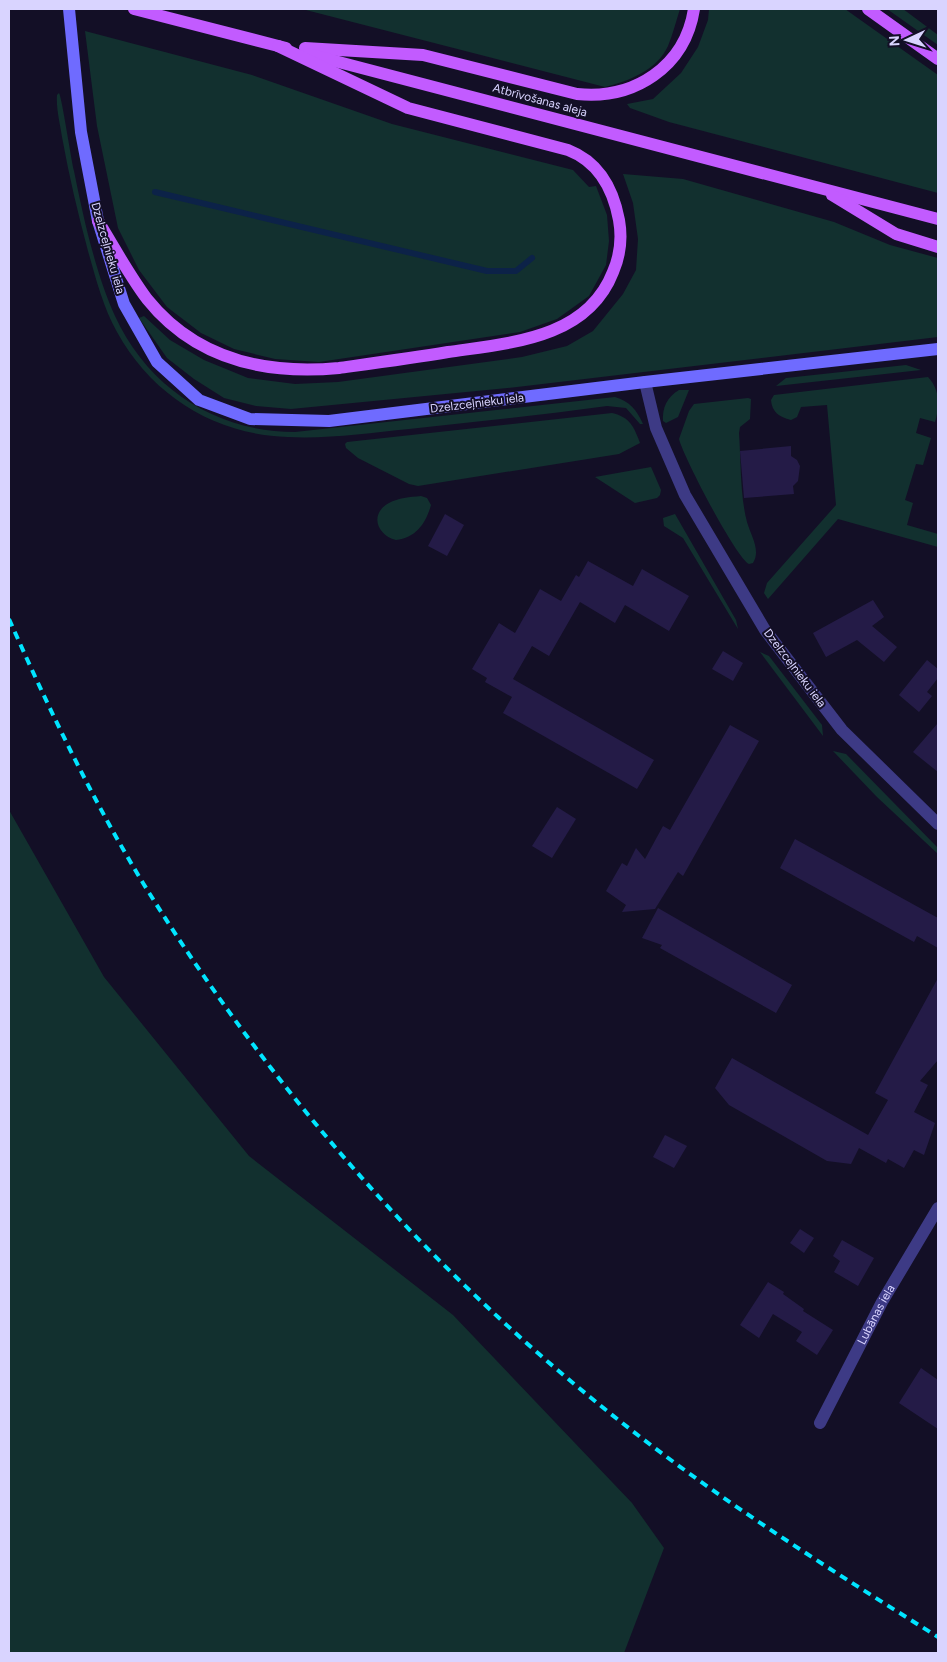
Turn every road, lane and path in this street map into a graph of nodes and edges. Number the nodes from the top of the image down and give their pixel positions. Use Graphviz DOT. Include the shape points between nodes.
graph roads {
  1 [pos="69,9"];
  2 [pos="134,9"];
  3 [pos="694,9"];
  4 [pos="868,9"];
  5 [pos="278,46"];
  6 [pos="938,59"];
  7 [pos="820,187"];
  8 [pos="938,219"];
  9 [pos="98,221"];
  10 [pos="938,247"];
  11 [pos="938,349"];
  12 [pos="646,382"];
  13 [pos="938,824"];
  14 [pos="938,1208"];
  15 [pos="820,1423"];
  1 -- 9 [label="main road, Dzelzceļnieku iela" via="80,124"];
  2 -- 5 [label="main road, Atbrīvošanas aleja"];
  3 -- 5 [label="main road" via="686,35 662,69 631,88 595,96 423,54"];
  4 -- 6 [label="main road"];
  5 -- 7 [label="main road, Atbrīvošanas aleja"];
  5 -- 9 [label="main road" via="408,108 568,150 592,163 601,172 612,196 620,234 616,266 600,297 572,322 519,342 310,371 266,368 210,349 172,325 146,297"];
  7 -- 8 [label="main road, Atbrīvošanas aleja"];
  7 -- 10 [label="main road" via="896,234"];
  9 -- 12 [label="main road, Dzelzceļnieku iela" via="124,304 157,362 200,400 250,419 329,421"];
  11 -- 12 [label="main road"];
  12 -- 13 [label="street, Dzelzceļnieku iela" via="656,428 685,495 765,630 842,730"];
  14 -- 15 [label="street, Lubānas iela" via="882,1302"];
}
